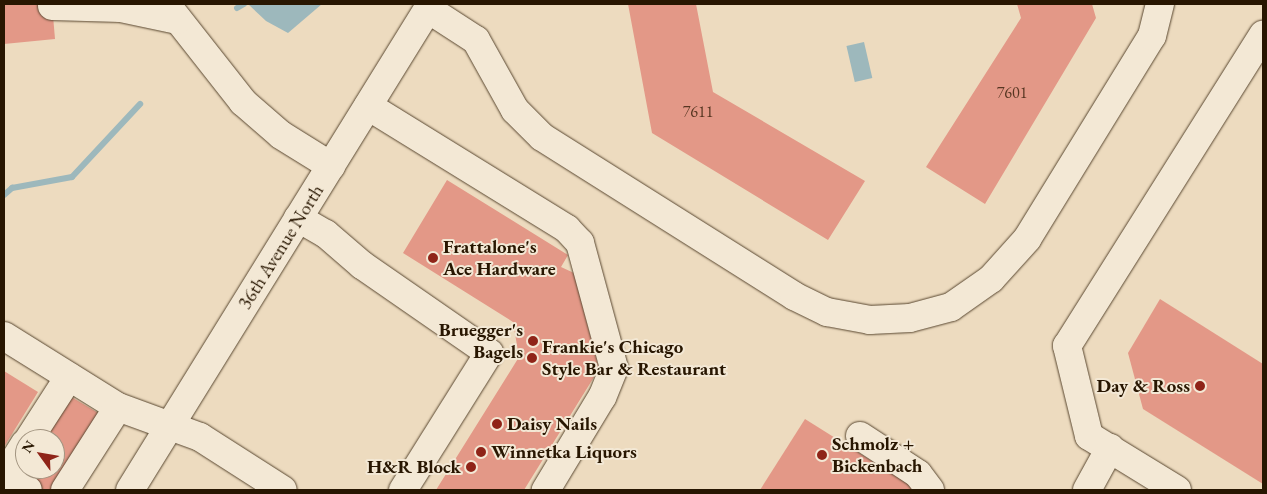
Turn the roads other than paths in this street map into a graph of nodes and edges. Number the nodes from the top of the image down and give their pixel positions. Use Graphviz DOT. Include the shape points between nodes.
graph roads {
  1 [pos="1160,4"];
  2 [pos="52,6"];
  3 [pos="429,7"];
  4 [pos="172,12"];
  5 [pos="1263,35"];
  6 [pos="368,106"];
  7 [pos="331,166"];
  8 [pos="298,218"];
  9 [pos="4,336"];
  10 [pos="69,377"];
  11 [pos="118,407"];
  12 [pos="171,427"];
  13 [pos="35,429"];
  14 [pos="860,436"];
  15 [pos="1110,448"];
  16 [pos="15,459"];
  17 [pos="4,476"];
  18 [pos="276,488"];
  19 [pos="28,490"];
  20 [pos="65,490"];
  21 [pos="130,490"];
  22 [pos="403,490"];
  23 [pos="546,490"];
  24 [pos="930,490"];
  25 [pos="1087,490"];
  26 [pos="1177,490"];
  1 -- 3 [label="street" via="1152,36 1027,239 991,279 952,307 910,318 870,320 827,312 794,296 542,137 515,110 476,40"];
  2 -- 4 [label="street"];
  3 -- 6 [label="street, 36th Avenue North"];
  4 -- 7 [label="street" via="244,102 281,135"];
  5 -- 15 [label="street" via="1067,346 1089,436"];
  6 -- 7 [label="street, 36th Avenue North"];
  6 -- 23 [label="street" via="567,229 580,243 614,368 602,396"];
  7 -- 8 [label="street, 36th Avenue North"];
  8 -- 12 [label="street, 36th Avenue North"];
  8 -- 22 [label="street" via="326,234 362,265 489,352"];
  9 -- 10 [label="street"];
  10 -- 11 [label="street"];
  10 -- 13 [label="street"];
  11 -- 12 [label="street"];
  11 -- 20 [label="street"];
  12 -- 18 [label="street" via="200,437"];
  12 -- 21 [label="street, 36th Avenue North"];
  14 -- 24 [label="street" via="918,474"];
  15 -- 25 [label="street"];
  15 -- 26 [label="street"];
  16 -- 17 [label="street"];
  17 -- 19 [label="street"];
}
